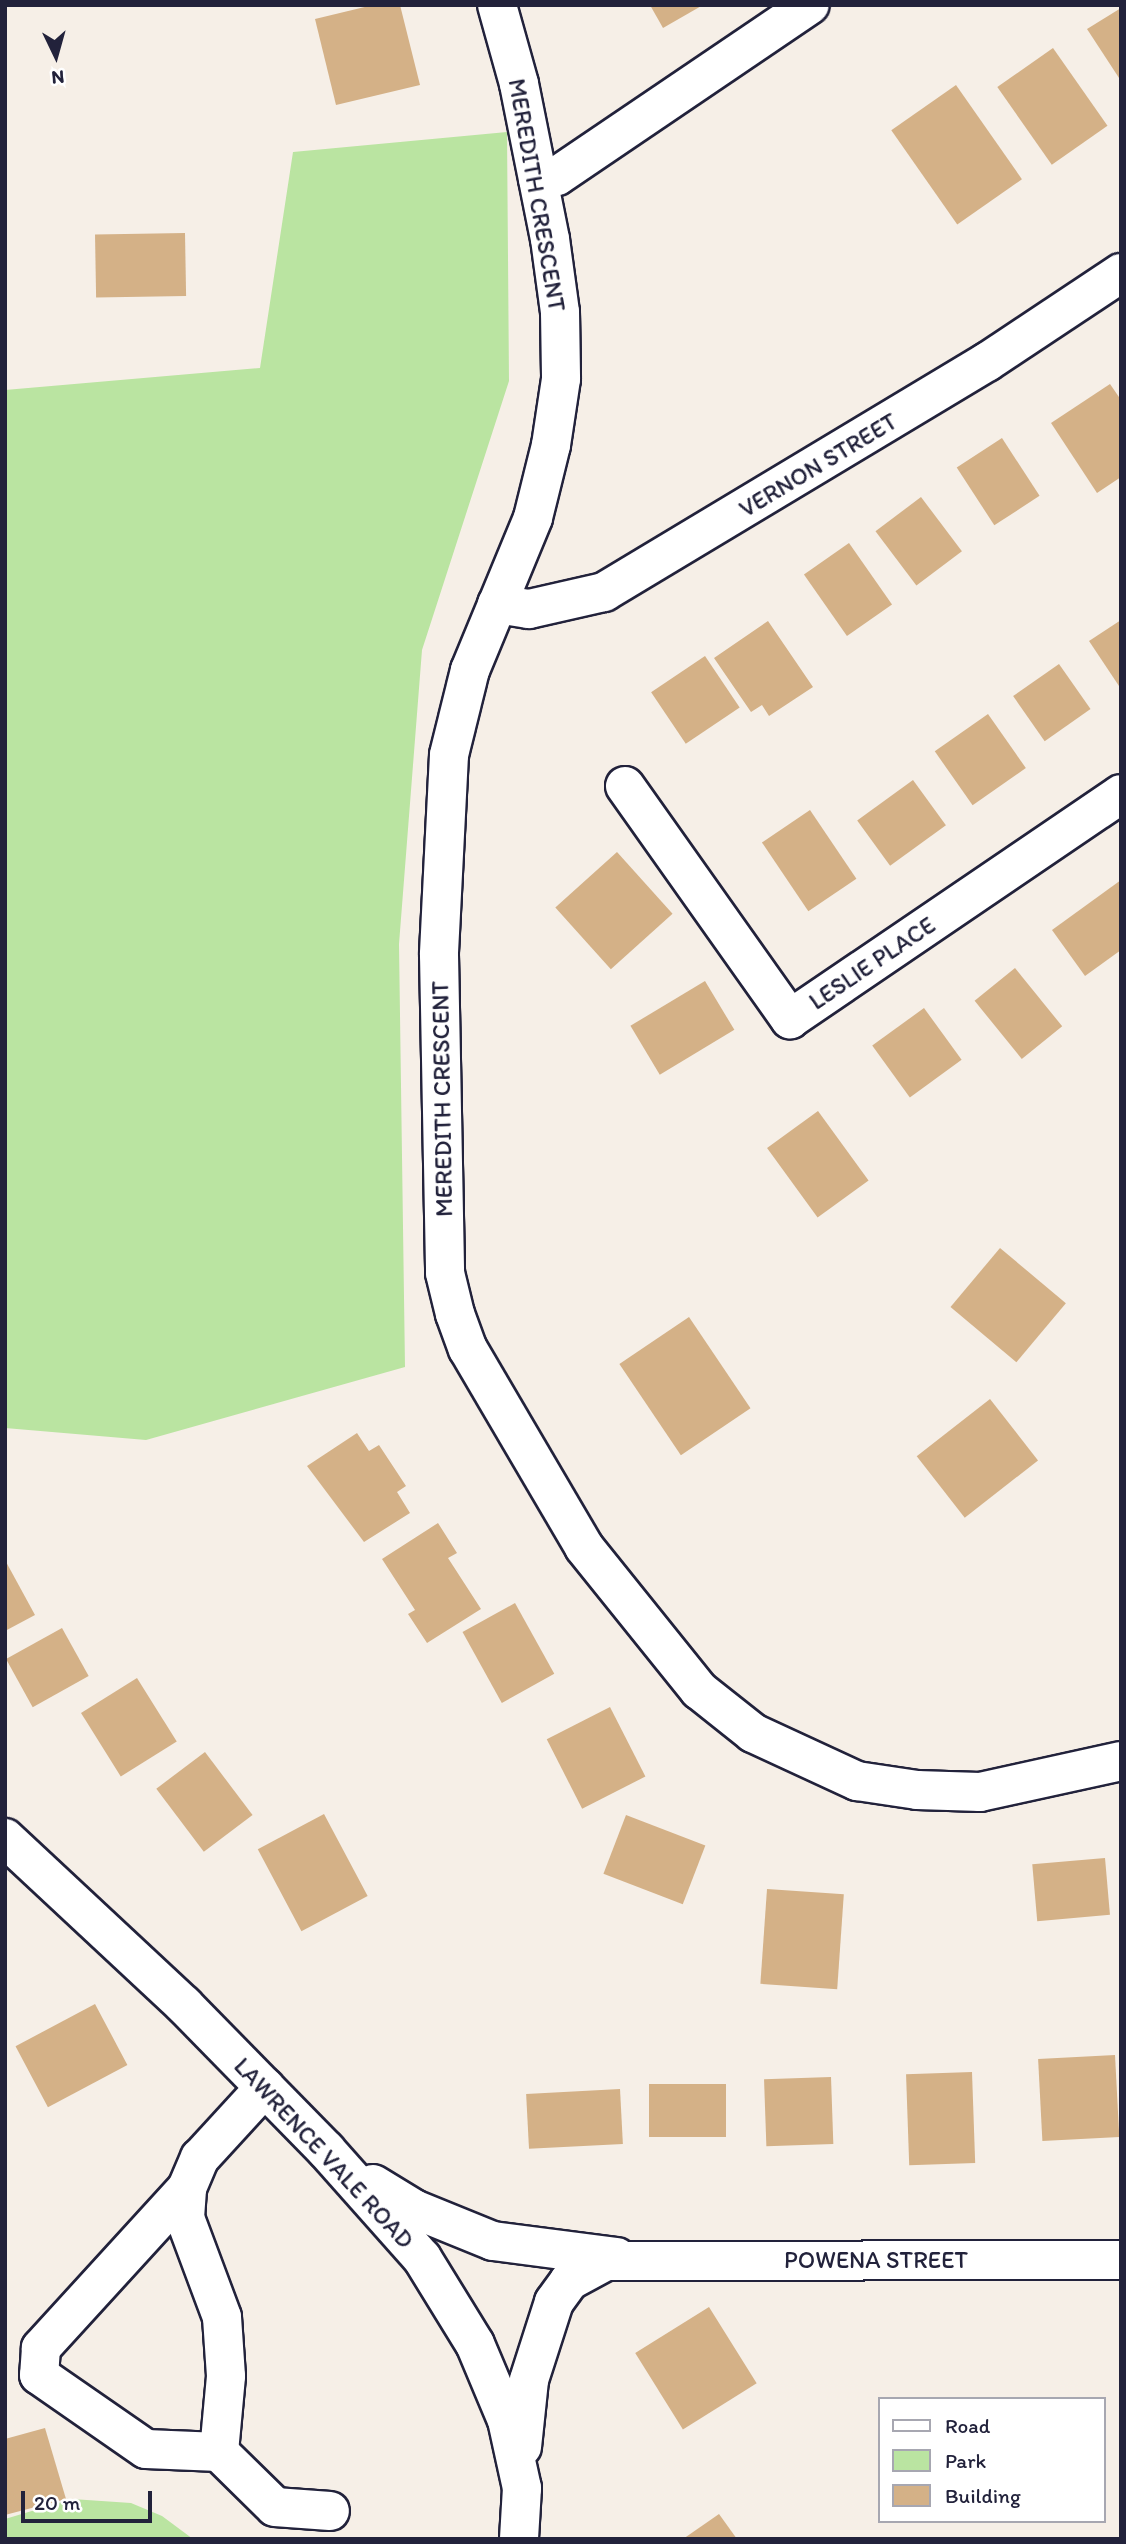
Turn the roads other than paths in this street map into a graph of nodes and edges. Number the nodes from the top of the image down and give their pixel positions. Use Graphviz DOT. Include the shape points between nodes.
graph roads {
  1 [pos="497,5"];
  2 [pos="810,5"];
  3 [pos="538,179"];
  4 [pos="1121,273"];
  5 [pos="497,604"];
  6 [pos="625,786"];
  7 [pos="1121,794"];
  8 [pos="1121,1761"];
  9 [pos="5,1838"];
  10 [pos="265,2087"];
  11 [pos="326,2150"];
  12 [pos="187,2188"];
  13 [pos="632,2258"];
  14 [pos="1121,2260"];
  15 [pos="219,2452"];
  16 [pos="522,2488"];
  17 [pos="330,2511"];
  18 [pos="519,2539"];
  1 -- 3 [label="street, MEREDITH CRESCENT"];
  2 -- 3 [label="street" via="557,176"];
  3 -- 5 [label="street, MEREDITH CRESCENT" via="560,312 561,379 533,518"];
  4 -- 5 [label="street, VERNON STREET" via="987,362 604,592 529,609"];
  5 -- 8 [label="street, MEREDITH CRESCENT" via="470,670 449,755 439,955 445,1273 468,1349 584,1547 699,1689 753,1733 857,1781 917,1790 980,1792"];
  6 -- 7 [label="street, LESLIE PLACE" via="790,1019"];
  9 -- 10 [label="street, LAWRENCE VALE ROAD"];
  10 -- 11 [label="street, LAWRENCE VALE ROAD"];
  10 -- 12 [label="street" via="200,2158"];
  11 -- 13 [label="street, POWENA STREET" via="383,2192 456,2229 525,2248"];
  11 -- 16 [label="street, LAWRENCE VALE ROAD" via="422,2258 475,2344 507,2420"];
  12 -- 15 [label="street" via="185,2218 222,2317 226,2376"];
  12 -- 15 [label="street" via="41,2348 39,2375 146,2449"];
  13 -- 14 [label="street, POWENA STREET"];
  13 -- 16 [label="street, POWENA STREET" via="589,2267 569,2281 554,2302 529,2380"];
  15 -- 17 [label="street" via="275,2507"];
  16 -- 18 [label="street, LAWRENCE VALE ROAD"];
}
